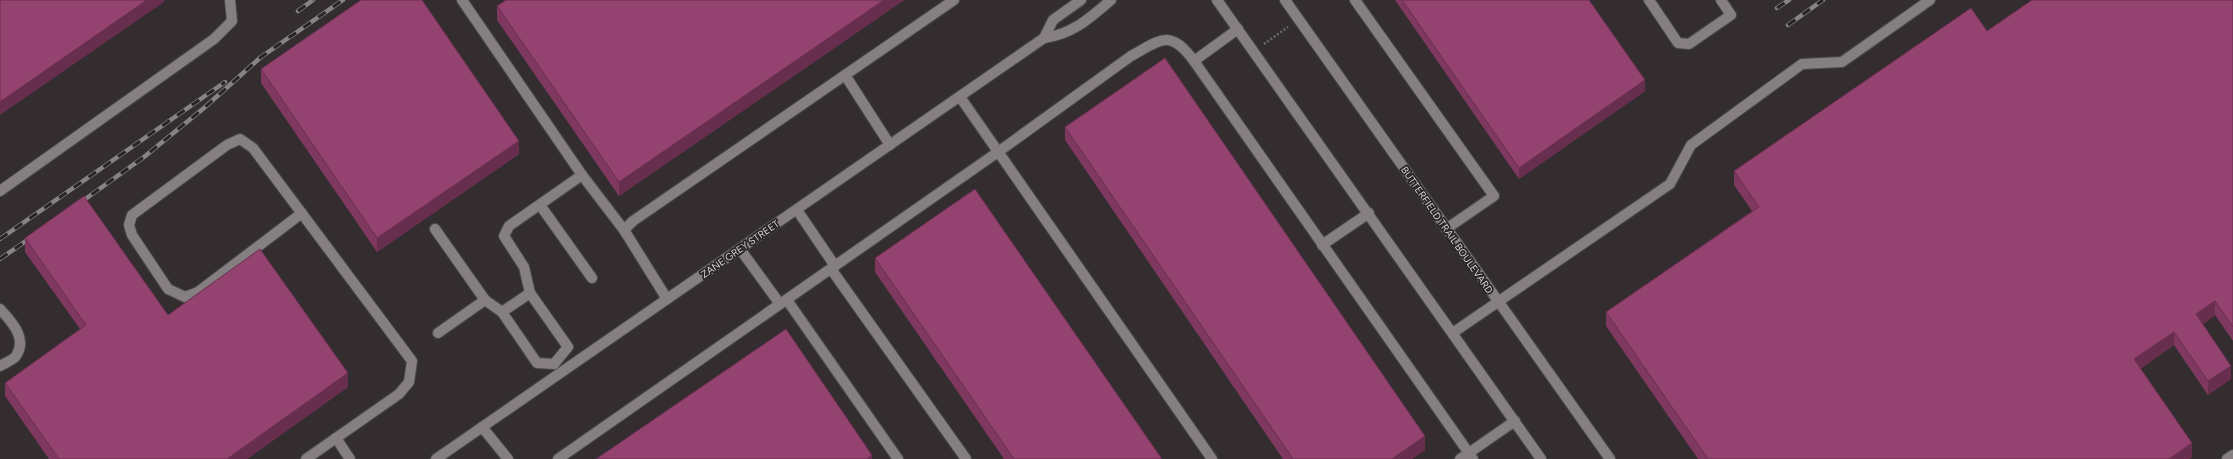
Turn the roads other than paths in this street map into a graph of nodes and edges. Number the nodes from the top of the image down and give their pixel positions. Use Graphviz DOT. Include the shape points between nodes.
graph roads {
  1 [pos="230,0"];
  2 [pos="462,0"];
  3 [pos="954,0"];
  4 [pos="1081,0"];
  5 [pos="1111,0"];
  6 [pos="1217,0"];
  7 [pos="1285,0"];
  8 [pos="1355,0"];
  9 [pos="1649,0"];
  10 [pos="1721,0"];
  11 [pos="1930,0"];
  12 [pos="1238,29"];
  13 [pos="1044,38"];
  14 [pos="1194,61"];
  15 [pos="845,75"];
  16 [pos="960,97"];
  17 [pos="890,145"];
  18 [pos="998,152"];
  19 [pos="582,175"];
  20 [pos="0,191"];
  21 [pos="540,205"];
  22 [pos="797,210"];
  23 [pos="302,213"];
  24 [pos="1369,213"];
  25 [pos="435,228"];
  26 [pos="1446,229"];
  27 [pos="624,230"];
  28 [pos="1322,245"];
  29 [pos="740,249"];
  30 [pos="833,267"];
  31 [pos="592,278"];
  32 [pos="530,293"];
  33 [pos="667,299"];
  34 [pos="485,300"];
  35 [pos="1497,300"];
  36 [pos="783,302"];
  37 [pos="0,309"];
  38 [pos="502,312"];
  39 [pos="1454,332"];
  40 [pos="438,333"];
  41 [pos="554,364"];
  42 [pos="0,366"];
  43 [pos="560,373"];
  44 [pos="1515,421"];
  45 [pos="482,427"];
  46 [pos="336,438"];
  47 [pos="2233,455"];
  48 [pos="1467,457"];
  49 [pos="306,459"];
  50 [pos="350,459"];
  51 [pos="436,459"];
  52 [pos="508,459"];
  53 [pos="558,459"];
  54 [pos="898,459"];
  55 [pos="966,459"];
  56 [pos="1212,459"];
  57 [pos="1541,459"];
  58 [pos="1610,459"];
  59 [pos="2227,459"];
  1 -- 20 [label="street" via="232,21 214,39"];
  2 -- 19 [label="street"];
  3 -- 15 [label="street"];
  4 -- 13 [label="street, ZANE GREY STREET" via="1053,20"];
  5 -- 13 [label="street, ZANE GREY STREET" via="1086,22 1062,36"];
  6 -- 12 [label="street"];
  7 -- 26 [label="street, BUTTERFIELD TRAIL BOULEVARD"];
  8 -- 26 [label="street" via="1494,196"];
  9 -- 10 [label="street" via="1678,43 1689,44 1731,14"];
  11 -- 35 [label="street" via="1842,62 1802,64 1691,145 1670,184"];
  12 -- 14 [label="street"];
  12 -- 24 [label="street"];
  13 -- 16 [label="street, ZANE GREY STREET"];
  14 -- 18 [label="street" via="1182,45 1169,39 1154,44 1131,56"];
  14 -- 28 [label="street"];
  15 -- 17 [label="street"];
  15 -- 27 [label="street" via="633,221"];
  16 -- 17 [label="street, ZANE GREY STREET"];
  16 -- 18 [label="street"];
  17 -- 22 [label="street, ZANE GREY STREET"];
  18 -- 30 [label="street"];
  18 -- 56 [label="street"];
  19 -- 21 [label="street"];
  19 -- 27 [label="street"];
  21 -- 31 [label="street"];
  21 -- 32 [label="street" via="509,226 504,236 524,267"];
  22 -- 29 [label="street, ZANE GREY STREET"];
  22 -- 30 [label="street"];
  23 -- 23 [label="street" via="253,148 240,139 227,145 132,215 129,225 132,235 168,289 185,297 198,292"];
  23 -- 46 [label="street" via="412,361 409,382 399,394"];
  24 -- 28 [label="street"];
  24 -- 39 [label="street"];
  25 -- 34 [label="street"];
  26 -- 35 [label="street, BUTTERFIELD TRAIL BOULEVARD"];
  27 -- 33 [label="street"];
  28 -- 48 [label="street"];
  29 -- 33 [label="street, ZANE GREY STREET"];
  29 -- 36 [label="street"];
  30 -- 36 [label="street"];
  30 -- 55 [label="street"];
  32 -- 38 [label="street"];
  32 -- 41 [label="street" via="568,347"];
  33 -- 43 [label="street, ZANE GREY STREET"];
  34 -- 38 [label="street"];
  34 -- 40 [label="street"];
  35 -- 39 [label="street"];
  35 -- 58 [label="street, BUTTERFIELD TRAIL BOULEVARD"];
  36 -- 53 [label="street"];
  36 -- 54 [label="street"];
  37 -- 42 [label="street" via="17,328 20,345 15,356"];
  38 -- 41 [label="street" via="537,363"];
  39 -- 44 [label="street"];
  41 -- 43 [label="street"];
  43 -- 45 [label="street, ZANE GREY STREET"];
  44 -- 48 [label="street"];
  44 -- 57 [label="street"];
  45 -- 51 [label="street, ZANE GREY STREET"];
  45 -- 52 [label="street"];
  46 -- 49 [label="street"];
  46 -- 50 [label="street"];
  47 -- 59 [label="street"];
}
